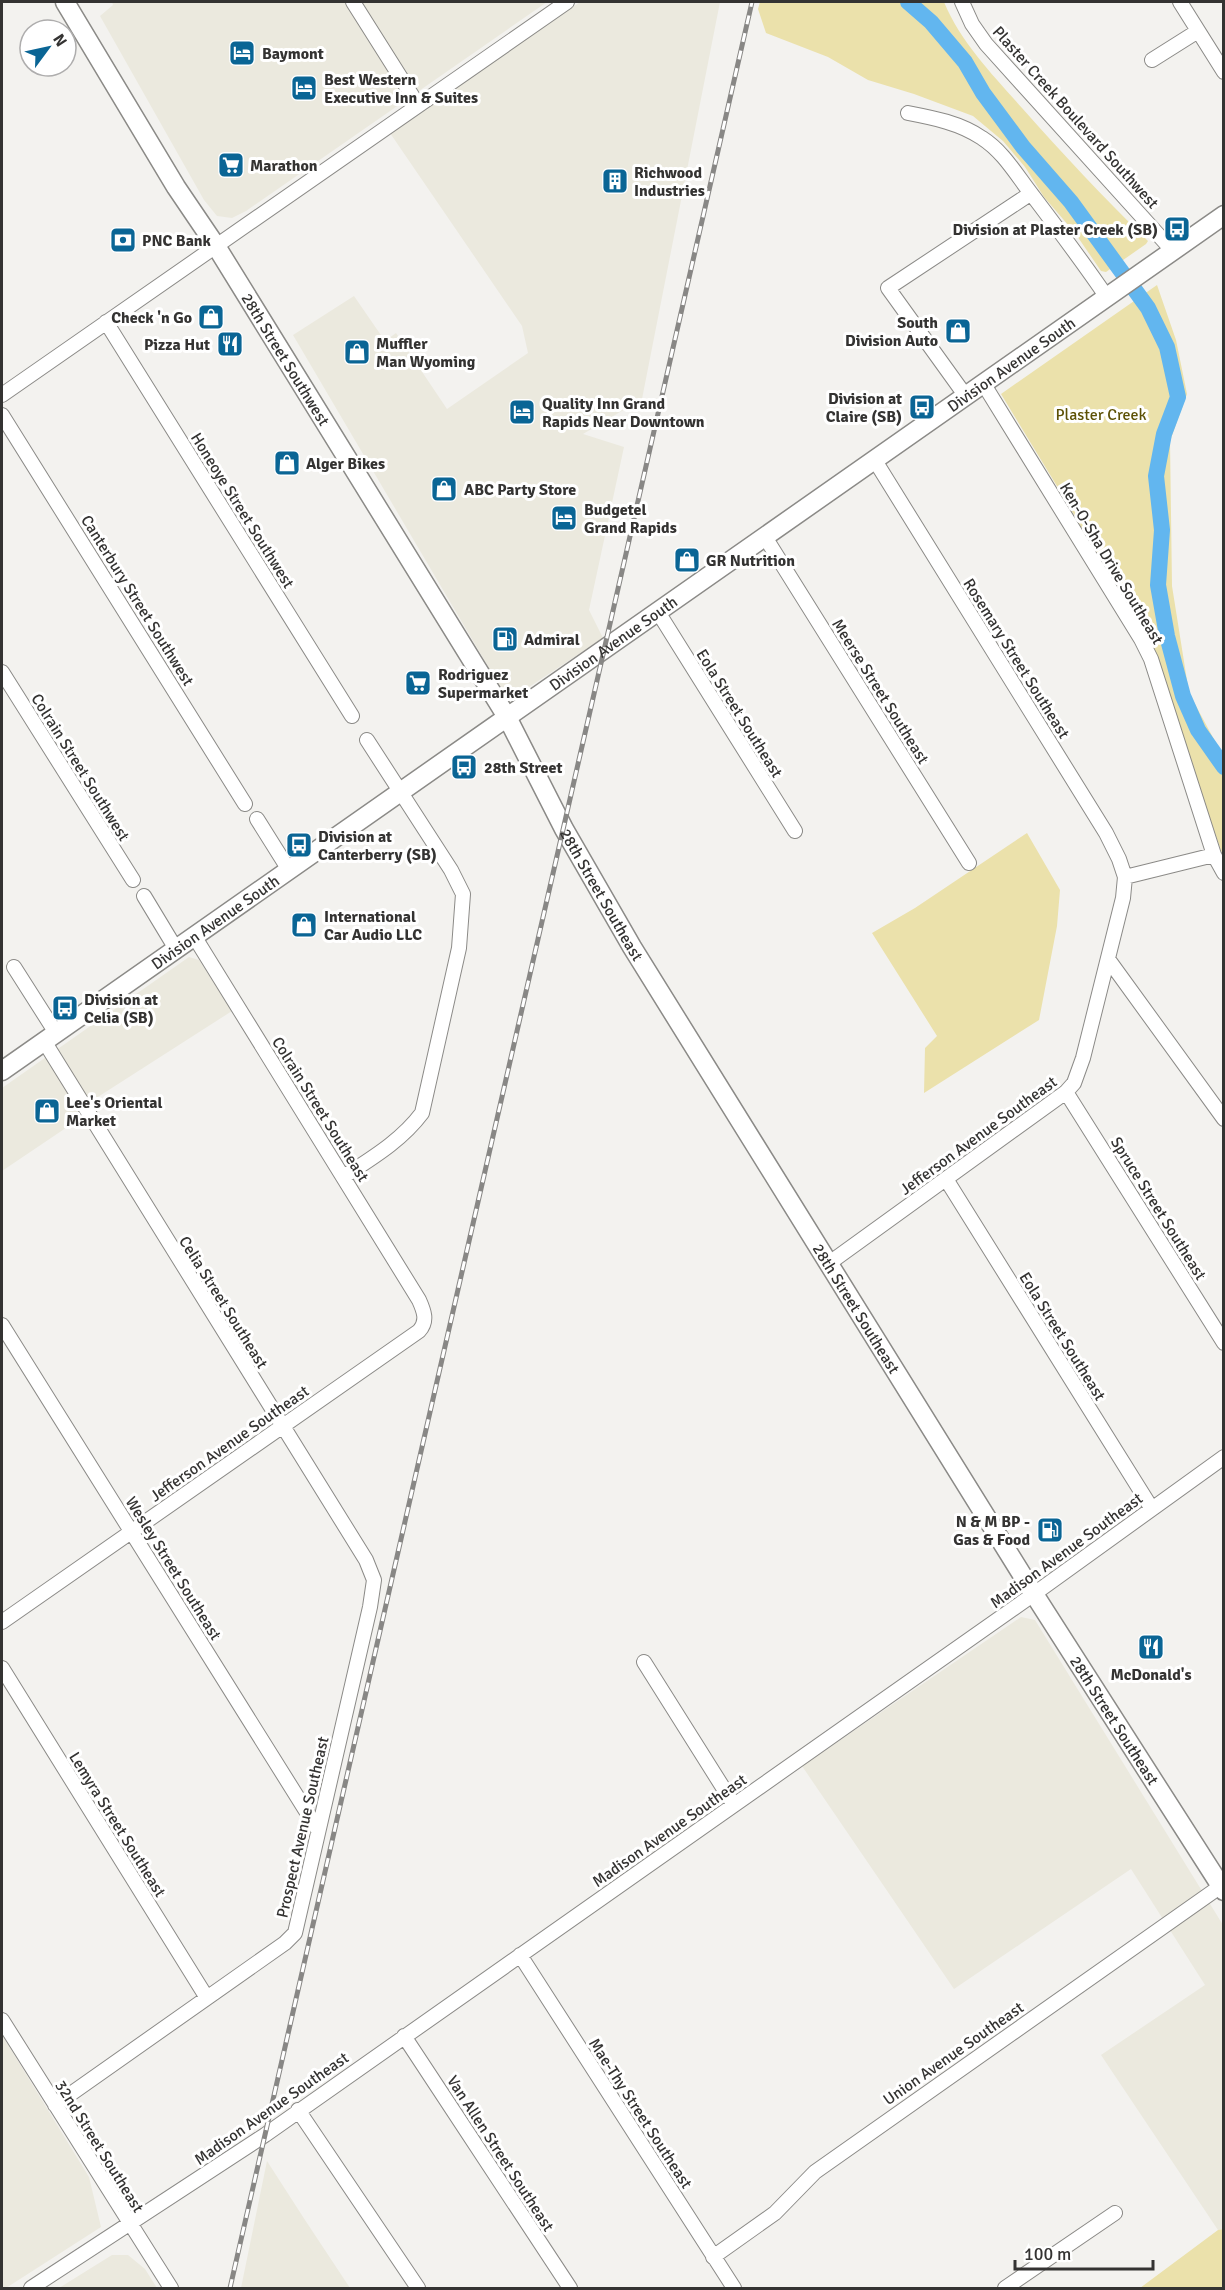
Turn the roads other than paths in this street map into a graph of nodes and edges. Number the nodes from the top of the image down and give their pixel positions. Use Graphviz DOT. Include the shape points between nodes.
graph roads {
  1 [pos="64,2"];
  2 [pos="353,2"];
  3 [pos="567,2"];
  4 [pos="962,2"];
  5 [pos="1180,2"];
  6 [pos="1198,31"];
  7 [pos="1152,60"];
  8 [pos="1224,72"];
  9 [pos="418,105"];
  10 [pos="908,113"];
  11 [pos="1030,194"];
  12 [pos="1224,214"];
  13 [pos="216,246"];
  14 [pos="1166,254"];
  15 [pos="1112,292"];
  16 [pos="106,322"];
  17 [pos="983,383"];
  18 [pos="2,395"];
  19 [pos="965,395"];
  20 [pos="2,415"];
  21 [pos="874,459"];
  22 [pos="765,537"];
  23 [pos="658,612"];
  24 [pos="2,672"];
  25 [pos="352,716"];
  26 [pos="507,717"];
  27 [pos="367,740"];
  28 [pos="399,791"];
  29 [pos="245,804"];
  30 [pos="257,819"];
  31 [pos="795,831"];
  32 [pos="1214,855"];
  33 [pos="969,863"];
  34 [pos="289,870"];
  35 [pos="1224,873"];
  36 [pos="1125,878"];
  37 [pos="133,880"];
  38 [pos="144,896"];
  39 [pos="194,936"];
  40 [pos="176,949"];
  41 [pos="1108,959"];
  42 [pos="14,967"];
  43 [pos="50,1037"];
  44 [pos="2,1071"];
  45 [pos="1066,1092"];
  46 [pos="1224,1119"];
  47 [pos="343,1177"];
  48 [pos="946,1179"];
  49 [pos="828,1264"];
  50 [pos="419,1300"];
  51 [pos="2,1325"];
  52 [pos="1224,1343"];
  53 [pos="282,1426"];
  54 [pos="1224,1457"];
  55 [pos="1152,1509"];
  56 [pos="131,1531"];
  57 [pos="374,1580"];
  58 [pos="1034,1594"];
  59 [pos="2,1622"];
  60 [pos="644,1662"];
  61 [pos="2,1668"];
  62 [pos="734,1805"];
  63 [pos="318,1830"];
  64 [pos="1222,1888"];
  65 [pos="520,1955"];
  66 [pos="207,1998"];
  67 [pos="2,2020"];
  68 [pos="404,2036"];
  69 [pos="55,2105"];
  70 [pos="298,2110"];
  71 [pos="1114,2213"];
  72 [pos="130,2224"];
  73 [pos="713,2257"];
  74 [pos="31,2289"];
  75 [pos="171,2289"];
  76 [pos="418,2289"];
  77 [pos="570,2289"];
  78 [pos="734,2289"];
  79 [pos="1005,2289"];
  1 -- 13 [label="main road, 28th Street Southwest"];
  2 -- 9 [label="street"];
  3 -- 9 [label="street"];
  4 -- 14 [label="street, Plaster Creek Boulevard Southwest" via="986,44"];
  5 -- 6 [label="street"];
  6 -- 7 [label="street"];
  6 -- 8 [label="street"];
  9 -- 13 [label="street"];
  10 -- 11 [label="street" via="954,124 981,137 1008,163"];
  11 -- 15 [label="street"];
  11 -- 19 [label="street" via="888,288"];
  12 -- 14 [label="main road, Division Avenue South"];
  13 -- 16 [label="street"];
  13 -- 26 [label="main road, 28th Street Southwest"];
  14 -- 15 [label="main road, Division Avenue South"];
  15 -- 17 [label="main road, Division Avenue South"];
  16 -- 18 [label="street"];
  16 -- 25 [label="street, Honeoye Street Southwest"];
  17 -- 19 [label="main road, Division Avenue South"];
  17 -- 32 [label="street, Ken-O-Sha Drive Southeast" via="1151,659"];
  19 -- 21 [label="main road, Division Avenue South"];
  20 -- 29 [label="street, Canterbury Street Southwest"];
  21 -- 22 [label="main road, Division Avenue South"];
  21 -- 36 [label="street, Rosemary Street Southeast" via="1106,833"];
  22 -- 23 [label="main road, Division Avenue South"];
  22 -- 33 [label="street, Meerse Street Southeast"];
  23 -- 26 [label="main road, Division Avenue South"];
  23 -- 31 [label="street, Eola Street Southeast"];
  24 -- 37 [label="street, Colrain Street Southwest"];
  26 -- 28 [label="main road, Division Avenue South"];
  26 -- 49 [label="main road, 28th Street Southeast" via="596,887"];
  27 -- 28 [label="street"];
  28 -- 34 [label="main road, Division Avenue South"];
  28 -- 47 [label="street" via="463,894 459,948 422,1113 410,1130"];
  30 -- 34 [label="street"];
  32 -- 35 [label="street, Ken-O-Sha Drive Southeast"];
  32 -- 36 [label="street"];
  34 -- 39 [label="main road, Division Avenue South"];
  36 -- 41 [label="street, Jefferson Avenue Southeast"];
  38 -- 40 [label="street"];
  39 -- 40 [label="main road, Division Avenue South"];
  39 -- 47 [label="street, Colrain Street Southeast"];
  40 -- 43 [label="main road, Division Avenue South"];
  41 -- 45 [label="street, Jefferson Avenue Southeast" via="1083,1058 1074,1083"];
  41 -- 46 [label="street"];
  42 -- 43 [label="street, Celia Street Southeast"];
  43 -- 44 [label="main road, Division Avenue South"];
  43 -- 53 [label="street, Celia Street Southeast"];
  45 -- 48 [label="street, Jefferson Avenue Southeast"];
  45 -- 52 [label="street, Spruce Street Southeast"];
  47 -- 50 [label="street, Colrain Street Southeast"];
  48 -- 49 [label="street, Jefferson Avenue Southeast"];
  48 -- 55 [label="street, Eola Street Southeast"];
  49 -- 58 [label="main road, 28th Street Southeast"];
  50 -- 53 [label="street, Jefferson Avenue Southeast" via="424,1311 419,1331"];
  51 -- 56 [label="street, Wesley Street Southeast"];
  53 -- 56 [label="street, Jefferson Avenue Southeast"];
  53 -- 57 [label="street, Celia Street Southeast" via="371,1568"];
  54 -- 55 [label="street, Madison Avenue Southeast"];
  55 -- 58 [label="street, Madison Avenue Southeast"];
  56 -- 59 [label="street, Jefferson Avenue Southeast"];
  56 -- 63 [label="street, Wesley Street Southeast"];
  57 -- 63 [label="street, Prospect Avenue Southeast"];
  58 -- 62 [label="street, Madison Avenue Southeast"];
  58 -- 64 [label="main road, 28th Street Southeast"];
  60 -- 62 [label="street"];
  61 -- 66 [label="street, Lemyra Street Southeast"];
  62 -- 65 [label="street, Madison Avenue Southeast"];
  63 -- 66 [label="street, Prospect Avenue Southeast" via="295,1933"];
  64 -- 73 [label="street, Union Avenue Southeast" via="814,2172 775,2213"];
  65 -- 68 [label="street, Madison Avenue Southeast"];
  65 -- 73 [label="street, Mae-Thy Street Southeast"];
  66 -- 69 [label="street, Prospect Avenue Southeast"];
  67 -- 69 [label="street, 32nd Street Southeast"];
  68 -- 70 [label="street, Madison Avenue Southeast"];
  68 -- 77 [label="street, Van Allen Street Southeast"];
  69 -- 72 [label="street, 32nd Street Southeast"];
  70 -- 72 [label="street, Madison Avenue Southeast"];
  70 -- 76 [label="street"];
  71 -- 79 [label="street"];
  72 -- 74 [label="street, Madison Avenue Southeast"];
  72 -- 75 [label="street, 32nd Street Southeast"];
  73 -- 78 [label="street, Mae-Thy Street Southeast"];
}
